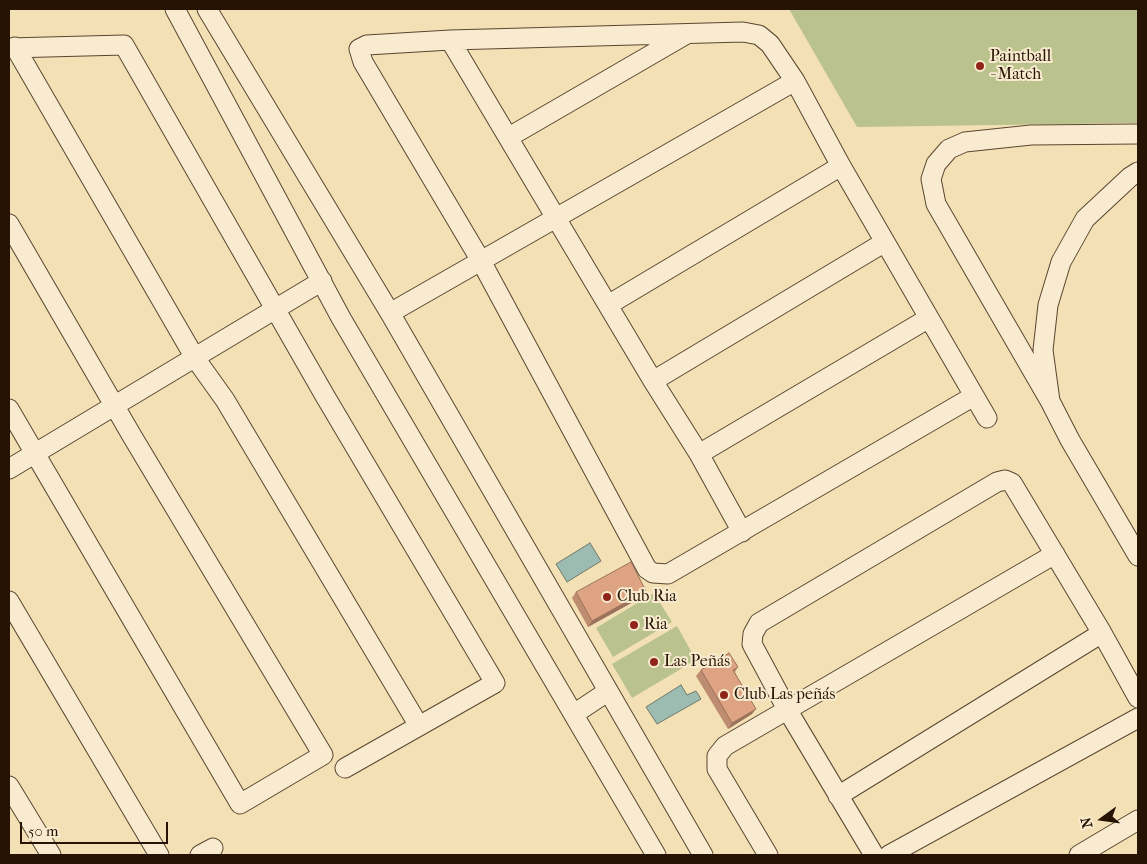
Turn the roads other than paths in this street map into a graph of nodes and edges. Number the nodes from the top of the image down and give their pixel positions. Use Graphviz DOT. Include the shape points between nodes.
graph roads {
  1 [pos="175,9"];
  2 [pos="207,9"];
  3 [pos="687,34"];
  4 [pos="450,40"];
  5 [pos="12,47"];
  6 [pos="795,81"];
  7 [pos="1138,134"];
  8 [pos="510,137"];
  9 [pos="841,166"];
  10 [pos="1138,172"];
  11 [pos="558,219"];
  12 [pos="9,224"];
  13 [pos="885,242"];
  14 [pos="481,261"];
  15 [pos="322,282"];
  16 [pos="608,306"];
  17 [pos="276,311"];
  18 [pos="390,313"];
  19 [pos="929,318"];
  20 [pos="195,358"];
  21 [pos="653,381"];
  22 [pos="974,396"];
  23 [pos="1050,401"];
  24 [pos="115,405"];
  25 [pos="9,410"];
  26 [pos="987,418"];
  27 [pos="35,454"];
  28 [pos="699,454"];
  29 [pos="9,469"];
  30 [pos="742,532"];
  31 [pos="1055,554"];
  32 [pos="1138,556"];
  33 [pos="9,601"];
  34 [pos="1102,633"];
  35 [pos="607,692"];
  36 [pos="1138,698"];
  37 [pos="788,711"];
  38 [pos="574,714"];
  39 [pos="1138,718"];
  40 [pos="419,726"];
  41 [pos="345,768"];
  42 [pos="9,786"];
  43 [pos="838,796"];
  44 [pos="1138,820"];
  45 [pos="51,855"];
  46 [pos="159,855"];
  47 [pos="656,855"];
  48 [pos="703,855"];
  49 [pos="768,855"];
  50 [pos="874,855"];
  51 [pos="889,855"];
  52 [pos="1079,855"];
  1 -- 15 [label="street"];
  2 -- 18 [label="street"];
  3 -- 4 [label="street"];
  3 -- 6 [label="street" via="743,32 759,35 770,44"];
  3 -- 8 [label="street"];
  4 -- 8 [label="street"];
  4 -- 14 [label="street" via="367,45 359,51"];
  5 -- 17 [label="street" via="124,45"];
  5 -- 20 [label="street"];
  6 -- 9 [label="street"];
  6 -- 11 [label="street"];
  7 -- 23 [label="street" via="1031,135 965,142 949,149 936,164 931,180 936,204"];
  8 -- 11 [label="street"];
  9 -- 13 [label="street"];
  9 -- 16 [label="street"];
  10 -- 23 [label="street" via="1085,219 1061,262 1048,305 1043,350"];
  11 -- 14 [label="street"];
  11 -- 16 [label="street"];
  12 -- 24 [label="street"];
  13 -- 19 [label="street"];
  13 -- 21 [label="street"];
  14 -- 18 [label="street"];
  14 -- 30 [label="street" via="647,569 661,575 668,574"];
  15 -- 17 [label="street"];
  15 -- 38 [label="street"];
  16 -- 21 [label="street"];
  17 -- 20 [label="street"];
  17 -- 40 [label="street" via="495,683"];
  18 -- 35 [label="street"];
  19 -- 22 [label="street"];
  19 -- 28 [label="street"];
  20 -- 24 [label="street"];
  20 -- 40 [label="street" via="225,400"];
  21 -- 28 [label="street"];
  22 -- 26 [label="street"];
  22 -- 30 [label="street"];
  23 -- 32 [label="street"];
  24 -- 27 [label="street"];
  24 -- 27 [label="street" via="323,755 240,804"];
  25 -- 27 [label="street"];
  27 -- 29 [label="street"];
  28 -- 30 [label="street"];
  31 -- 34 [label="street"];
  31 -- 37 [label="street"];
  31 -- 37 [label="street" via="1012,483 1005,480 997,482 759,623 752,644"];
  33 -- 46 [label="street"];
  34 -- 36 [label="street"];
  34 -- 43 [label="street"];
  35 -- 38 [label="street"];
  35 -- 48 [label="street"];
  37 -- 43 [label="street"];
  37 -- 49 [label="street" via="725,746 717,756 718,768"];
  38 -- 47 [label="street"];
  39 -- 51 [label="street"];
  40 -- 41 [label="street"];
  42 -- 45 [label="street"];
  43 -- 50 [label="street"];
  44 -- 52 [label="street"];
}
